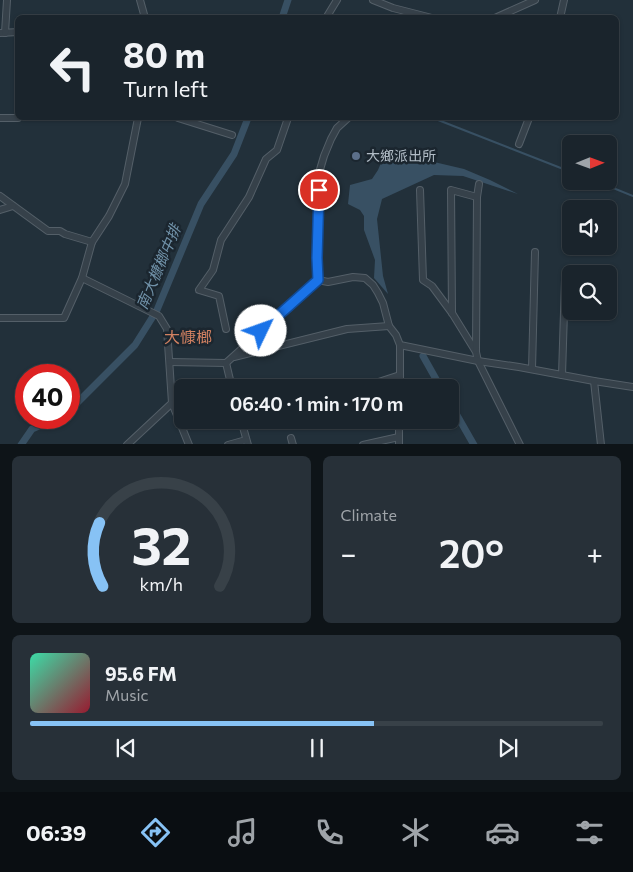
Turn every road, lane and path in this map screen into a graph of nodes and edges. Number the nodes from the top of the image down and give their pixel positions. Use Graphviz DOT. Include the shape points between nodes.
graph roads {
  1 [pos="7,0"];
  2 [pos="140,0"];
  3 [pos="337,0"];
  4 [pos="373,0"];
  5 [pos="535,0"];
  6 [pos="564,0"];
  7 [pos="144,15"];
  8 [pos="328,15"];
  9 [pos="420,15"];
  10 [pos="502,15"];
  11 [pos="561,15"];
  12 [pos="3,33"];
  13 [pos="0,118"];
  14 [pos="15,118"];
  15 [pos="138,120"];
  16 [pos="184,120"];
  17 [pos="287,120"];
  18 [pos="346,120"];
  19 [pos="528,120"];
  20 [pos="232,135"];
  21 [pos="519,144"];
  22 [pos="479,184"];
  23 [pos="420,190"];
  24 [pos="0,196"];
  25 [pos="477,197"];
  26 [pos="13,206"];
  27 [pos="0,210"];
  28 [pos="92,242"];
  29 [pos="535,252"];
  30 [pos="82,278"];
  31 [pos="318,280"];
  32 [pos="452,313"];
  33 [pos="0,318"];
  34 [pos="564,320"];
  35 [pos="389,326"];
  36 [pos="226,328"];
  37 [pos="400,345"];
  38 [pos="476,352"];
  39 [pos="233,357"];
  40 [pos="478,361"];
  41 [pos="170,362"];
  42 [pos="226,363"];
  43 [pos="532,369"];
  44 [pos="400,375"];
  45 [pos="562,375"];
  46 [pos="230,379"];
  47 [pos="388,379"];
  48 [pos="400,379"];
  49 [pos="594,381"];
  50 [pos="633,387"];
  51 [pos="172,403"];
  52 [pos="243,429"];
  53 [pos="399,441"];
  54 [pos="247,442"];
  55 [pos="127,444"];
  56 [pos="189,444"];
  57 [pos="228,444"];
  58 [pos="363,444"];
  59 [pos="520,444"];
  60 [pos="601,444"];
  1 -- 12 [label="street"];
  2 -- 7 [label="street"];
  3 -- 8 [label="street"];
  4 -- 9 [label="street"];
  5 -- 10 [label="street"];
  6 -- 11 [label="street"];
  13 -- 14 [label="street"];
  15 -- 28 [label="street" via="125,184"];
  16 -- 20 [label="street"];
  17 -- 36 [label="street" via="277,150 266,159 249,197 221,240 213,270 199,290 219,296"];
  18 -- 31 [label="street" via="331,139 319,173"];
  19 -- 21 [label="street"];
  22 -- 25 [label="street"];
  23 -- 32 [label="street" via="423,280 432,286"];
  24 -- 26 [label="street"];
  25 -- 32 [label="street" via="450,190"];
  25 -- 38 [label="street"];
  26 -- 27 [label="street"];
  26 -- 28 [label="street" via="48,231 60,231"];
  28 -- 30 [label="street"];
  29 -- 43 [label="street"];
  30 -- 33 [label="street" via="64,318"];
  30 -- 41 [label="street" via="159,316 167,329"];
  31 -- 35 [label="street" via="365,278 383,303"];
  31 -- 39 [label="street"];
  32 -- 38 [label="street"];
  34 -- 45 [label="street"];
  35 -- 37 [label="street"];
  35 -- 39 [label="street" via="347,329"];
  37 -- 40 [label="street"];
  37 -- 44 [label="street"];
  38 -- 40 [label="street"];
  39 -- 42 [label="street"];
  40 -- 43 [label="street"];
  40 -- 59 [label="street"];
  41 -- 42 [label="street"];
  41 -- 51 [label="street"];
  42 -- 46 [label="street"];
  43 -- 45 [label="street"];
  44 -- 47 [label="street"];
  44 -- 48 [label="street"];
  45 -- 49 [label="street"];
  49 -- 50 [label="street"];
  49 -- 60 [label="street"];
  51 -- 55 [label="street"];
  51 -- 56 [label="street"];
  52 -- 54 [label="street"];
  53 -- 58 [label="street"];
  54 -- 57 [label="street"];
}
